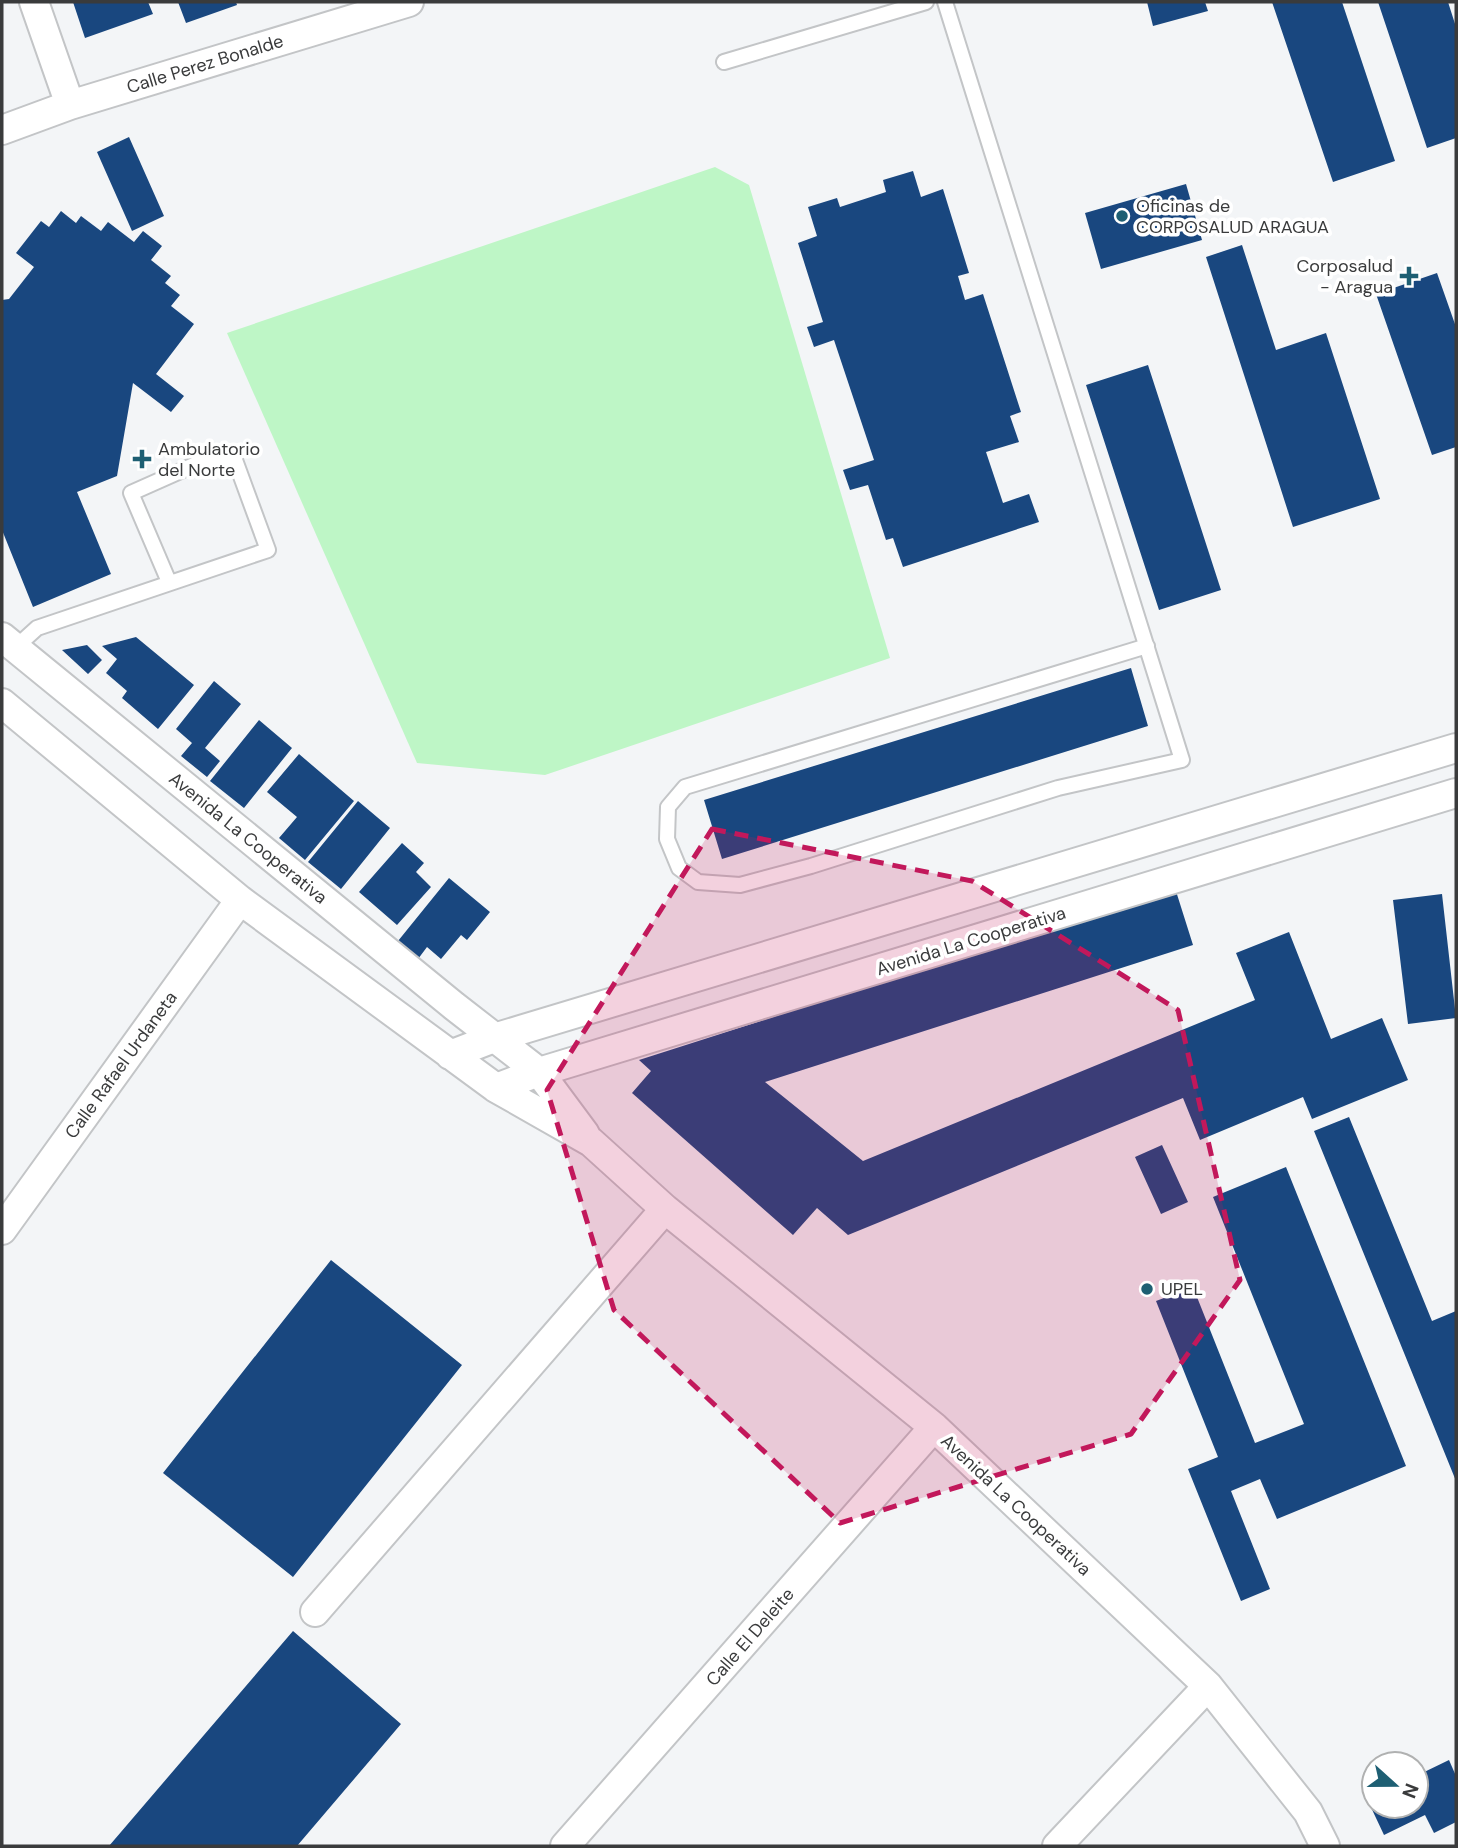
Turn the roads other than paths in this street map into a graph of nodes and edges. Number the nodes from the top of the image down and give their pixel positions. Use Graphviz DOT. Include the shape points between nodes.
graph roads {
  1 [pos="34,2"];
  2 [pos="409,2"];
  3 [pos="926,2"];
  4 [pos="945,2"];
  5 [pos="724,62"];
  6 [pos="70,105"];
  7 [pos="2,130"];
  8 [pos="169,582"];
  9 [pos="8,642"];
  10 [pos="1147,646"];
  11 [pos="2,704"];
  12 [pos="1456,748"];
  13 [pos="1456,793"];
  14 [pos="240,900"];
  15 [pos="494,1038"];
  16 [pos="450,1055"];
  17 [pos="539,1072"];
  18 [pos="496,1088"];
  19 [pos="591,1142"];
  20 [pos="665,1209"];
  21 [pos="2,1230"];
  22 [pos="934,1427"];
  23 [pos="314,1612"];
  24 [pos="1208,1686"];
  25 [pos="565,1846"];
  26 [pos="1057,1846"];
  27 [pos="1325,1846"];
  1 -- 6 [label="street"];
  2 -- 6 [label="street, Calle Perez Bonalde"];
  3 -- 5 [label="lane"];
  4 -- 10 [label="lane"];
  6 -- 7 [label="street, Calle Perez Bonalde"];
  8 -- 8 [label="lane" via="268,550 235,460 203,461 131,494"];
  8 -- 9 [label="lane"];
  9 -- 15 [label="street, Avenida La Cooperativa"];
  10 -- 10 [label="lane" via="1182,760 1058,788 740,886 698,882 679,868 667,839 668,807 685,787"];
  11 -- 14 [label="street, Avenida La Cooperativa"];
  12 -- 15 [label="street"];
  13 -- 17 [label="street, Avenida La Cooperativa"];
  14 -- 16 [label="street, Avenida La Cooperativa"];
  14 -- 21 [label="street, Calle Rafael Urdaneta"];
  15 -- 16 [label="street"];
  15 -- 17 [label="street, Avenida La Cooperativa"];
  16 -- 18 [label="street, Avenida La Cooperativa"];
  17 -- 18 [label="street"];
  17 -- 19 [label="street"];
  18 -- 19 [label="street, Avenida La Cooperativa"];
  19 -- 20 [label="street, Avenida La Cooperativa"];
  20 -- 22 [label="street, Avenida La Cooperativa"];
  20 -- 23 [label="street"];
  22 -- 24 [label="street, Avenida La Cooperativa"];
  22 -- 25 [label="street, Calle El Deleite"];
  24 -- 26 [label="street"];
  24 -- 27 [label="street, Avenida La Cooperativa" via="1308,1812"];
}
